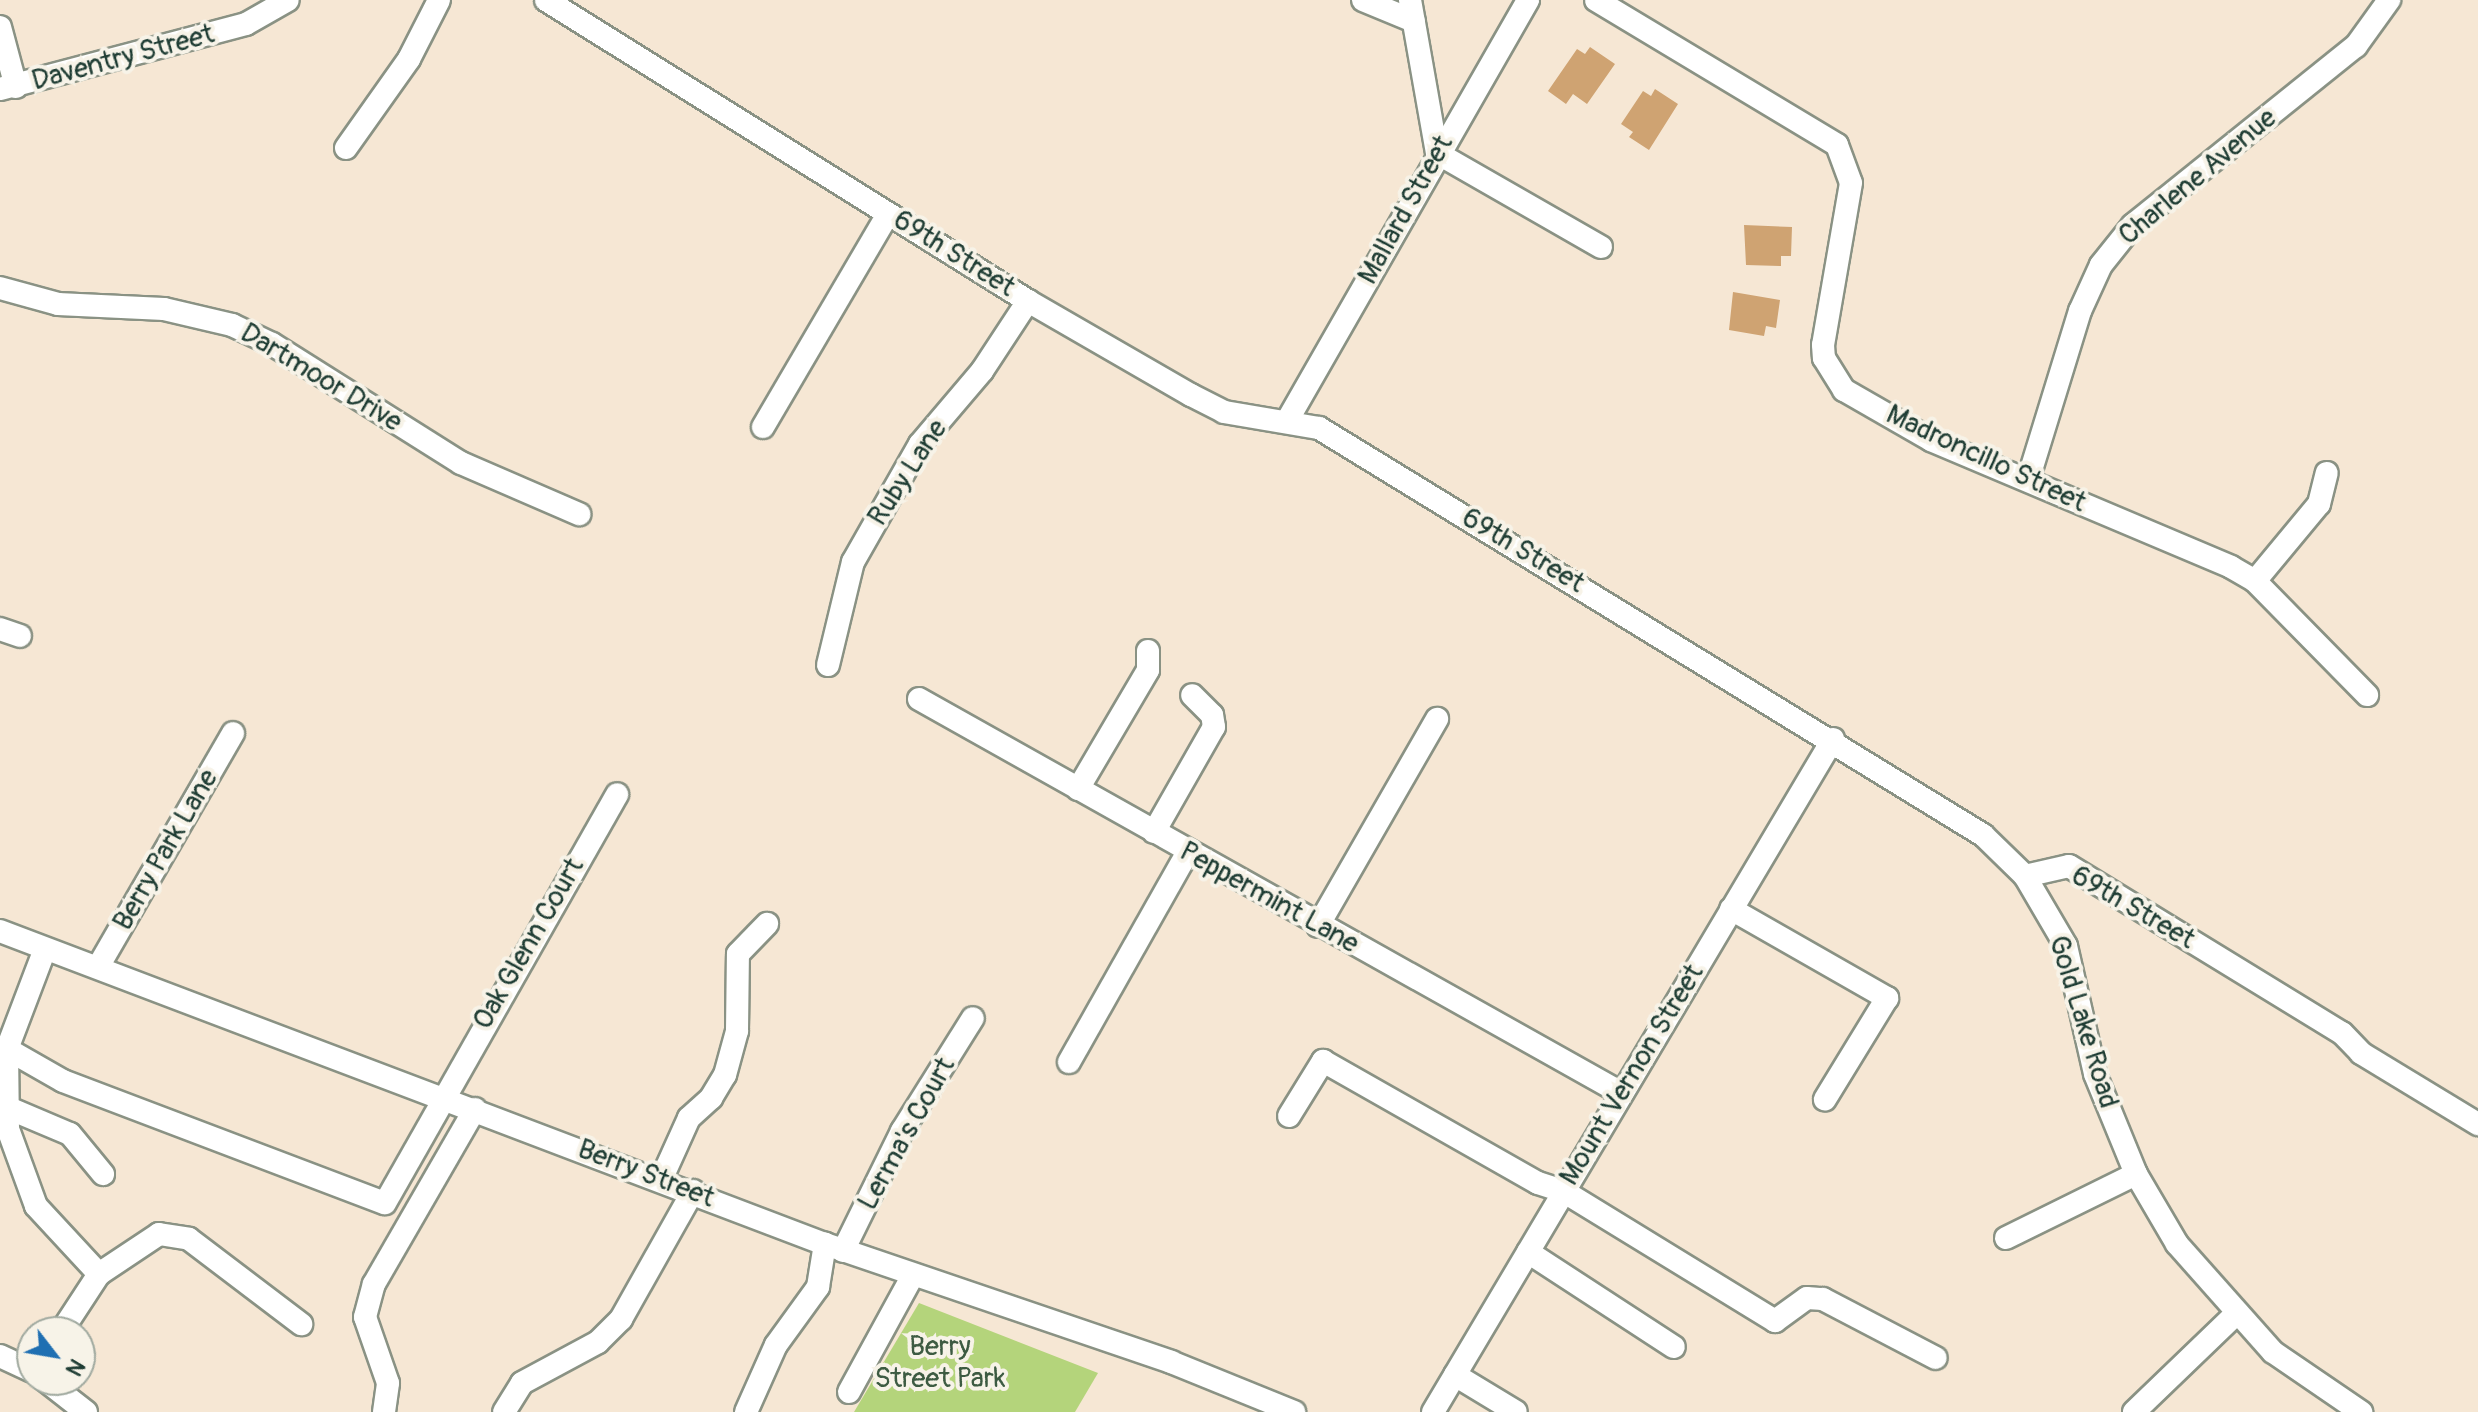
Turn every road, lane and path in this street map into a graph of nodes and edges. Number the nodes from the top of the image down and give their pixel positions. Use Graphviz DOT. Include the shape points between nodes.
graph roads {
  1 [pos="288,0"];
  2 [pos="439,0"];
  3 [pos="546,0"];
  4 [pos="1363,0"];
  5 [pos="1528,0"];
  6 [pos="1596,0"];
  7 [pos="2389,0"];
  8 [pos="1412,10"];
  9 [pos="0,27"];
  10 [pos="8,88"];
  11 [pos="346,148"];
  12 [pos="1437,153"];
  13 [pos="888,214"];
  14 [pos="1601,247"];
  15 [pos="0,288"];
  16 [pos="1028,301"];
  17 [pos="1287,421"];
  18 [pos="763,427"];
  19 [pos="2327,473"];
  20 [pos="2028,480"];
  21 [pos="579,514"];
  22 [pos="2255,581"];
  23 [pos="1148,651"];
  24 [pos="828,665"];
  25 [pos="1192,695"];
  26 [pos="2367,695"];
  27 [pos="919,699"];
  28 [pos="1437,719"];
  29 [pos="233,733"];
  30 [pos="1833,739"];
  31 [pos="1078,789"];
  32 [pos="617,794"];
  33 [pos="1154,832"];
  34 [pos="1188,852"];
  35 [pos="2025,876"];
  36 [pos="1731,909"];
  37 [pos="767,924"];
  38 [pos="1318,926"];
  39 [pos="0,931"];
  40 [pos="45,949"];
  41 [pos="98,967"];
  42 [pos="973,1018"];
  43 [pos="7,1049"];
  44 [pos="1069,1062"];
  45 [pos="1621,1093"];
  46 [pos="447,1098"];
  47 [pos="1825,1099"];
  48 [pos="6,1107"];
  49 [pos="475,1109"];
  50 [pos="1289,1116"];
  51 [pos="2478,1124"];
  52 [pos="103,1174"];
  53 [pos="2136,1174"];
  54 [pos="661,1180"];
  55 [pos="693,1191"];
  56 [pos="1563,1191"];
  57 [pos="2006,1238"];
  58 [pos="834,1247"];
  59 [pos="1528,1252"];
  60 [pos="99,1274"];
  61 [pos="913,1275"];
  62 [pos="2236,1314"];
  63 [pos="71,1316"];
  64 [pos="301,1324"];
  65 [pos="1674,1347"];
  66 [pos="1936,1358"];
  67 [pos="1455,1375"];
  68 [pos="849,1392"];
  69 [pos="66,1396"];
  70 [pos="86,1412"];
  71 [pos="384,1412"];
  72 [pos="504,1412"];
  73 [pos="746,1412"];
  74 [pos="1294,1412"];
  75 [pos="1433,1412"];
  76 [pos="1516,1412"];
  77 [pos="2134,1412"];
  78 [pos="2361,1412"];
  1 -- 10 [label="street, Daventry Street" via="246,24"];
  2 -- 11 [label="street" via="409,59"];
  3 -- 13 [label="street, 69th Street"];
  4 -- 8 [label="street"];
  5 -- 12 [label="street, Mallard Street"];
  6 -- 20 [label="street, Madroncillo Street" via="1837,145 1851,183 1824,358 1844,390 1931,440"];
  7 -- 20 [label="street, Charlene Avenue" via="2356,46 2133,225 2101,265 2080,311"];
  8 -- 12 [label="street"];
  9 -- 10 [label="street"];
  12 -- 14 [label="street"];
  12 -- 17 [label="street, Mallard Street"];
  13 -- 16 [label="street, 69th Street"];
  13 -- 18 [label="street"];
  15 -- 21 [label="street, Dartmoor Drive" via="58,304 164,309 232,325 461,463"];
  16 -- 17 [label="street, 69th Street" via="1224,412"];
  16 -- 24 [label="street, Ruby Lane" via="982,371 920,444 853,562"];
  17 -- 30 [label="street, 69th Street" via="1319,428"];
  19 -- 22 [label="street" via="2319,504"];
  20 -- 22 [label="street, Madroncillo Street"];
  22 -- 26 [label="street, Madroncillo Street"];
  23 -- 31 [label="street" via="1148,670"];
  25 -- 33 [label="street" via="1212,715 1214,727"];
  27 -- 31 [label="street, Peppermint Lane"];
  28 -- 38 [label="street"];
  29 -- 41 [label="street, Berry Park Lane"];
  30 -- 35 [label="street, 69th Street" via="1983,835"];
  30 -- 36 [label="street, Mount Vernon Street"];
  31 -- 33 [label="street, Peppermint Lane"];
  32 -- 46 [label="street, Oak Glenn Court" via="460,1063"];
  33 -- 34 [label="street, Peppermint Lane"];
  34 -- 38 [label="street, Peppermint Lane"];
  34 -- 44 [label="street"];
  35 -- 51 [label="street, 69th Street" via="2069,866 2342,1033 2361,1053"];
  35 -- 53 [label="street, Gold Lake Road" via="2066,946 2095,1074"];
  36 -- 45 [label="street, Mount Vernon Street"];
  36 -- 47 [label="street" via="1887,998"];
  37 -- 54 [label="street" via="738,954 737,1031 725,1075 711,1098 689,1118"];
  38 -- 45 [label="street, Peppermint Lane"];
  39 -- 40 [label="street, Berry Street"];
  40 -- 41 [label="street, Berry Street"];
  40 -- 43 [label="street"];
  41 -- 46 [label="street, Berry Street"];
  42 -- 58 [label="street, Lerma's Court"];
  43 -- 46 [label="street, Oak Glenn Court" via="63,1081 385,1203"];
  43 -- 48 [label="street"];
  45 -- 56 [label="street, Mount Vernon Street"];
  46 -- 49 [label="street, Berry Street"];
  48 -- 52 [label="street" via="70,1134"];
  48 -- 60 [label="street" via="16,1165 36,1206"];
  49 -- 54 [label="street, Berry Street"];
  49 -- 71 [label="street" via="374,1284 365,1317 388,1383"];
  50 -- 56 [label="street" via="1323,1061 1538,1183"];
  53 -- 57 [label="street"];
  53 -- 62 [label="street, Gold Lake Road" via="2177,1244"];
  54 -- 55 [label="street, Berry Street"];
  55 -- 58 [label="street, Berry Street"];
  55 -- 72 [label="street" via="621,1319 598,1342 522,1383"];
  56 -- 59 [label="street, Mount Vernon Street"];
  56 -- 66 [label="street" via="1775,1321 1807,1298 1823,1299"];
  58 -- 61 [label="street, Berry Street"];
  58 -- 73 [label="street" via="818,1287 776,1345"];
  59 -- 65 [label="street"];
  59 -- 67 [label="street, Mount Vernon Street"];
  60 -- 63 [label="street"];
  60 -- 64 [label="street" via="159,1234 189,1239"];
  61 -- 68 [label="street"];
  61 -- 74 [label="street, Berry Street" via="1171,1362"];
  62 -- 77 [label="street"];
  62 -- 78 [label="street, Gold Lake Road" via="2283,1360"];
  67 -- 75 [label="street, Mount Vernon Street"];
  67 -- 76 [label="street"];
  69 -- 70 [label="street"];
}
